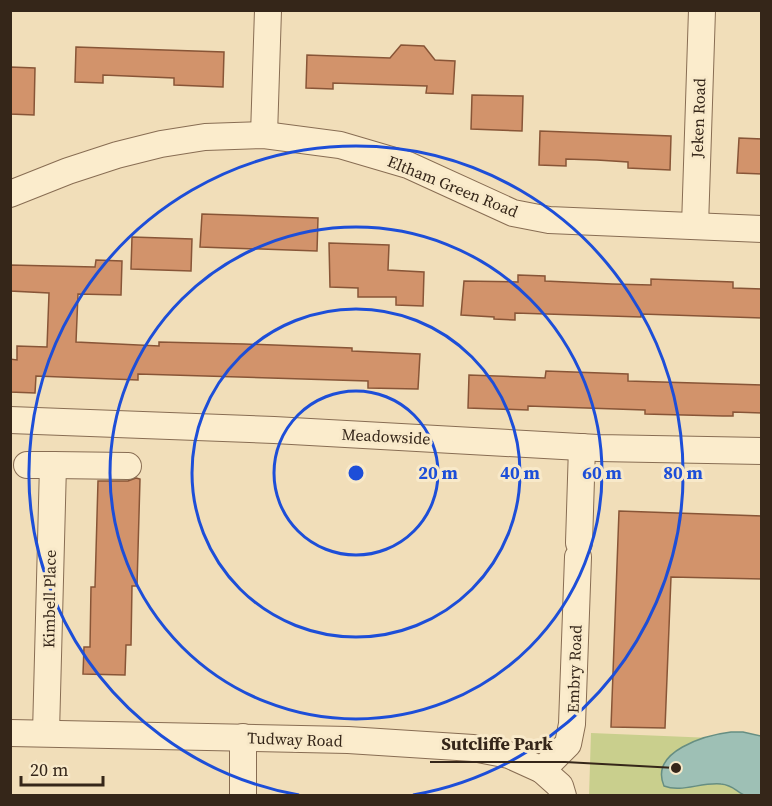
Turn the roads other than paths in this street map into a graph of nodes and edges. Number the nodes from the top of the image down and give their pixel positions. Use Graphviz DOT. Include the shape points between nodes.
graph roads {
  1 [pos="268,10"];
  2 [pos="702,10"];
  3 [pos="264,135"];
  4 [pos="10,194"];
  5 [pos="695,226"];
  6 [pos="762,229"];
  7 [pos="10,420"];
  8 [pos="582,447"];
  9 [pos="762,451"];
  10 [pos="27,465"];
  11 [pos="53,465"];
  12 [pos="128,466"];
  13 [pos="10,733"];
  14 [pos="46,733"];
  15 [pos="243,737"];
  16 [pos="542,770"];
  17 [pos="243,795"];
  18 [pos="563,795"];
  1 -- 3 [label="street"];
  2 -- 5 [label="street, Jeken Road"];
  3 -- 4 [label="street, Eltham Green Road" via="205,137 161,144 68,171"];
  3 -- 5 [label="street, Eltham Green Road" via="340,145 408,165 513,213 549,220"];
  5 -- 6 [label="street, Eltham Green Road"];
  7 -- 8 [label="street, Meadowside"];
  8 -- 9 [label="street, Meadowside"];
  8 -- 16 [label="street, Embry Road" via="572,724 568,744"];
  10 -- 11 [label="street"];
  11 -- 12 [label="street"];
  11 -- 14 [label="street, Kimbell Place"];
  13 -- 14 [label="street, Tudway Road"];
  14 -- 15 [label="street, Tudway Road"];
  15 -- 16 [label="street, Tudway Road" via="473,748 509,755"];
  15 -- 17 [label="street"];
  16 -- 18 [label="street, Tudway Road" via="560,786"];
}
